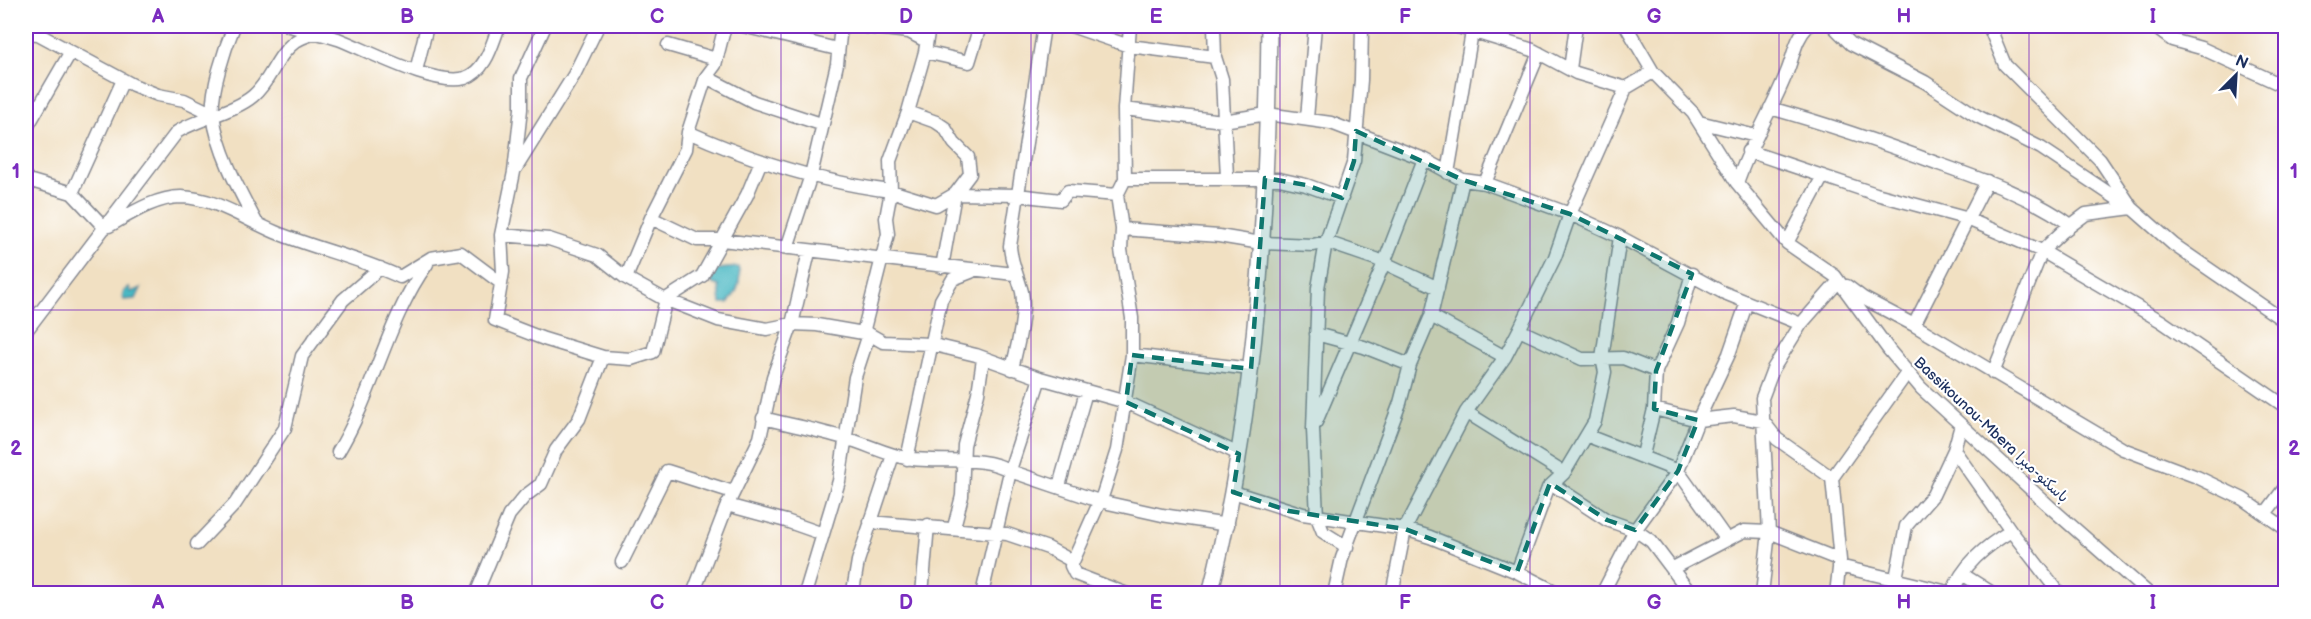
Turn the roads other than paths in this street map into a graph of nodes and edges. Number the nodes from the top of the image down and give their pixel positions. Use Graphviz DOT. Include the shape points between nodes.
graph roads {
  1 [pos="234,26"];
  2 [pos="289,26"];
  3 [pos="329,26"];
  4 [pos="427,26"];
  5 [pos="499,26"];
  6 [pos="545,26"];
  7 [pos="598,26"];
  8 [pos="725,26"];
  9 [pos="743,26"];
  10 [pos="841,26"];
  11 [pos="859,26"];
  12 [pos="929,26"];
  13 [pos="980,26"];
  14 [pos="1044,26"];
  15 [pos="1071,26"];
  16 [pos="1130,26"];
  17 [pos="1214,26"];
  18 [pos="1269,26"];
  19 [pos="1315,26"];
  20 [pos="1362,26"];
  21 [pos="1455,26"];
  22 [pos="1576,26"];
  23 [pos="1626,26"];
  24 [pos="1808,26"];
  25 [pos="1833,26"];
  26 [pos="1989,26"];
  27 [pos="2153,26"];
  28 [pos="1470,29"];
  29 [pos="36,31"];
  30 [pos="314,33"];
  31 [pos="668,45"];
  32 [pos="1128,46"];
  33 [pos="925,47"];
  34 [pos="837,49"];
  35 [pos="70,53"];
  36 [pos="1539,53"];
  37 [pos="1215,57"];
  38 [pos="716,59"];
  39 [pos="1570,69"];
  40 [pos="416,71"];
  41 [pos="1653,72"];
  42 [pos="706,77"];
  43 [pos="123,80"];
  44 [pos="2286,87"];
  45 [pos="1626,88"];
  46 [pos="1770,108"];
  47 [pos="1124,109"];
  48 [pos="908,112"];
  49 [pos="213,114"];
  50 [pos="1268,114"];
  51 [pos="1307,118"];
  52 [pos="1223,121"];
  53 [pos="1699,122"];
  54 [pos="821,124"];
  55 [pos="26,129"];
  56 [pos="1356,130"];
  57 [pos="688,132"];
  58 [pos="1756,136"];
  59 [pos="1748,151"];
  60 [pos="1424,159"];
  61 [pos="761,161"];
  62 [pos="514,172"];
  63 [pos="1448,173"];
  64 [pos="811,175"];
  65 [pos="26,177"];
  66 [pos="1227,177"];
  67 [pos="1823,177"];
  68 [pos="1264,178"];
  69 [pos="1125,179"];
  70 [pos="1463,180"];
  71 [pos="1987,181"];
  72 [pos="1485,183"];
  73 [pos="1737,183"];
  74 [pos="891,191"];
  75 [pos="72,193"];
  76 [pos="955,194"];
  77 [pos="1017,195"];
  78 [pos="1117,195"];
  79 [pos="1341,198"];
  80 [pos="2132,208"];
  81 [pos="1570,214"];
  82 [pos="651,218"];
  83 [pos="1969,220"];
  84 [pos="256,222"];
  85 [pos="2072,225"];
  86 [pos="105,228"];
  87 [pos="1122,229"];
  88 [pos="501,235"];
  89 [pos="1620,237"];
  90 [pos="722,240"];
  91 [pos="1326,242"];
  92 [pos="1261,243"];
  93 [pos="1787,243"];
  94 [pos="787,248"];
  95 [pos="2042,251"];
  96 [pos="809,252"];
  97 [pos="431,258"];
  98 [pos="882,261"];
  99 [pos="1384,263"];
  100 [pos="942,267"];
  101 [pos="380,268"];
  102 [pos="975,271"];
  103 [pos="1014,274"];
  104 [pos="1692,274"];
  105 [pos="626,278"];
  106 [pos="1837,279"];
  107 [pos="501,283"];
  108 [pos="1438,288"];
  109 [pos="666,299"];
  110 [pos="1747,303"];
  111 [pos="1431,315"];
  112 [pos="2286,322"];
  113 [pos="792,324"];
  114 [pos="1801,324"];
  115 [pos="1914,325"];
  116 [pos="1519,330"];
  117 [pos="26,331"];
  118 [pos="866,334"];
  119 [pos="1316,334"];
  120 [pos="1350,342"];
  121 [pos="930,344"];
  122 [pos="1132,355"];
  123 [pos="603,357"];
  124 [pos="1504,357"];
  125 [pos="1602,358"];
  126 [pos="983,359"];
  127 [pos="1410,365"];
  128 [pos="1012,369"];
  129 [pos="1251,369"];
  130 [pos="1656,371"];
  131 [pos="1907,373"];
  132 [pos="1993,373"];
  133 [pos="1040,378"];
  134 [pos="1086,392"];
  135 [pos="1126,402"];
  136 [pos="2286,407"];
  137 [pos="1654,409"];
  138 [pos="1466,412"];
  139 [pos="763,418"];
  140 [pos="1698,420"];
  141 [pos="1763,421"];
  142 [pos="1961,425"];
  143 [pos="1313,429"];
  144 [pos="1588,436"];
  145 [pos="846,438"];
  146 [pos="1954,450"];
  147 [pos="339,452"];
  148 [pos="1239,454"];
  149 [pos="893,455"];
  150 [pos="1643,455"];
  151 [pos="907,459"];
  152 [pos="961,461"];
  153 [pos="1010,471"];
  154 [pos="1677,471"];
  155 [pos="1564,473"];
  156 [pos="1832,478"];
  157 [pos="1551,484"];
  158 [pos="1059,486"];
  159 [pos="2286,486"];
  160 [pos="733,492"];
  161 [pos="1233,492"];
  162 [pos="1099,501"];
  163 [pos="727,505"];
  164 [pos="2265,514"];
  165 [pos="1317,517"];
  166 [pos="1357,521"];
  167 [pos="870,522"];
  168 [pos="928,525"];
  169 [pos="1228,525"];
  170 [pos="954,527"];
  171 [pos="1405,529"];
  172 [pos="2286,529"];
  173 [pos="1635,530"];
  174 [pos="2011,531"];
  175 [pos="1769,532"];
  176 [pos="823,534"];
  177 [pos="994,534"];
  178 [pos="1727,540"];
  179 [pos="197,544"];
  180 [pos="1347,547"];
  181 [pos="1072,561"];
  182 [pos="622,562"];
  183 [pos="1840,563"];
  184 [pos="1673,568"];
  185 [pos="1517,572"];
  186 [pos="1962,574"];
  187 [pos="1896,577"];
  188 [pos="1952,593"];
  189 [pos="476,594"];
  190 [pos="693,594"];
  191 [pos="805,594"];
  192 [pos="863,594"];
  193 [pos="922,594"];
  194 [pos="982,594"];
  195 [pos="1127,594"];
  196 [pos="1210,594"];
  197 [pos="1334,594"];
  198 [pos="1392,594"];
  199 [pos="1560,594"];
  200 [pos="1602,594"];
  201 [pos="1692,594"];
  202 [pos="1762,594"];
  203 [pos="1836,594"];
  204 [pos="1893,594"];
  205 [pos="1994,594"];
  206 [pos="2060,594"];
  207 [pos="2149,594"];
  1 -- 49 [label="street"];
  2 -- 30 [label="street"];
  3 -- 30 [label="street"];
  4 -- 40 [label="street"];
  5 -- 40 [label="street" via="490,52 478,70 466,78 454,80"];
  6 -- 62 [label="street" via="521,78"];
  7 -- 62 [label="street" via="574,75"];
  8 -- 38 [label="street"];
  9 -- 34 [label="street"];
  10 -- 34 [label="street"];
  11 -- 33 [label="street" via="909,32"];
  12 -- 33 [label="street"];
  13 -- 33 [label="street" via="969,62"];
  14 -- 77 [label="street"];
  15 -- 32 [label="street"];
  16 -- 32 [label="street"];
  17 -- 37 [label="street"];
  18 -- 50 [label="main road"];
  19 -- 51 [label="street"];
  20 -- 56 [label="street"];
  21 -- 28 [label="street"];
  22 -- 39 [label="street"];
  23 -- 41 [label="street, Bassikounou-Mbera باسكنو-مبرا"];
  24 -- 46 [label="street" via="1799,35"];
  25 -- 80 [label="street" via="1851,44 2041,148"];
  26 -- 80 [label="street" via="2005,64 2100,160"];
  27 -- 44 [label="street" via="2172,40 2200,48"];
  28 -- 36 [label="street"];
  28 -- 63 [label="street"];
  29 -- 35 [label="street"];
  30 -- 40 [label="street"];
  30 -- 49 [label="street" via="294,42 283,53 250,98"];
  31 -- 38 [label="street"];
  32 -- 37 [label="street"];
  32 -- 47 [label="street"];
  33 -- 48 [label="street"];
  34 -- 54 [label="street" via="837,64"];
  35 -- 43 [label="street"];
  35 -- 55 [label="street"];
  36 -- 39 [label="street"];
  36 -- 72 [label="street"];
  37 -- 52 [label="street" via="1222,79"];
  38 -- 42 [label="street"];
  39 -- 45 [label="street"];
  41 -- 45 [label="street"];
  41 -- 53 [label="street, Bassikounou-Mbera باسكنو-مبرا"];
  42 -- 54 [label="street" via="754,102"];
  42 -- 57 [label="street"];
  43 -- 49 [label="street"];
  43 -- 75 [label="street"];
  45 -- 81 [label="street"];
  46 -- 58 [label="street"];
  46 -- 71 [label="street"];
  47 -- 52 [label="street"];
  47 -- 69 [label="street"];
  48 -- 74 [label="street" via="890,161"];
  48 -- 76 [label="street" via="936,122 968,157 970,174"];
  49 -- 84 [label="street" via="239,191"];
  49 -- 86 [label="street" via="177,132"];
  50 -- 51 [label="street"];
  50 -- 52 [label="street"];
  50 -- 68 [label="main road"];
  51 -- 56 [label="street"];
  52 -- 66 [label="street"];
  53 -- 58 [label="street"];
  53 -- 73 [label="street, Bassikounou-Mbera باسكنو-مبرا"];
  54 -- 64 [label="street"];
  56 -- 60 [label="street"];
  56 -- 79 [label="street" via="1354,161"];
  57 -- 61 [label="street"];
  57 -- 82 [label="street" via="686,149"];
  58 -- 59 [label="street"];
  59 -- 67 [label="street"];
  59 -- 73 [label="street"];
  60 -- 63 [label="street"];
  60 -- 99 [label="street"];
  61 -- 64 [label="street"];
  61 -- 90 [label="street"];
  62 -- 88 [label="street"];
  63 -- 70 [label="street"];
  64 -- 74 [label="street" via="837,184"];
  64 -- 94 [label="street"];
  65 -- 75 [label="street"];
  66 -- 68 [label="street"];
  66 -- 69 [label="street"];
  67 -- 83 [label="street"];
  67 -- 93 [label="street"];
  68 -- 79 [label="street" via="1306,185"];
  68 -- 92 [label="main road"];
  69 -- 78 [label="street"];
  70 -- 72 [label="street"];
  70 -- 108 [label="street"];
  71 -- 83 [label="street"];
  71 -- 85 [label="street"];
  72 -- 81 [label="street"];
  73 -- 93 [label="street, Bassikounou-Mbera باسكنو-مبرا"];
  74 -- 76 [label="street" via="936,205"];
  74 -- 98 [label="street"];
  75 -- 86 [label="street"];
  76 -- 77 [label="street"];
  76 -- 100 [label="street"];
  77 -- 78 [label="street" via="1061,200 1068,191"];
  77 -- 103 [label="street" via="1010,246"];
  78 -- 87 [label="street"];
  79 -- 91 [label="street"];
  80 -- 85 [label="street" via="2086,214"];
  80 -- 112 [label="street" via="2174,245"];
  81 -- 89 [label="street"];
  81 -- 116 [label="street" via="1555,257"];
  82 -- 90 [label="street" via="697,240"];
  82 -- 105 [label="street"];
  83 -- 95 [label="street"];
  83 -- 115 [label="street"];
  84 -- 86 [label="street" via="207,201 179,197 142,207"];
  84 -- 101 [label="street"];
  85 -- 95 [label="street"];
  86 -- 117 [label="street"];
  87 -- 92 [label="street"];
  87 -- 122 [label="street"];
  88 -- 105 [label="street" via="549,239 597,255"];
  88 -- 107 [label="street"];
  89 -- 104 [label="street"];
  89 -- 125 [label="street"];
  90 -- 94 [label="street"];
  90 -- 109 [label="street" via="702,276"];
  91 -- 92 [label="street"];
  91 -- 99 [label="street" via="1346,246"];
  91 -- 119 [label="street"];
  92 -- 129 [label="main road"];
  93 -- 106 [label="street, Bassikounou-Mbera باسكنو-مبرا"];
  94 -- 96 [label="street"];
  95 -- 132 [label="street"];
  95 -- 136 [label="street" via="2161,321"];
  96 -- 98 [label="street"];
  96 -- 113 [label="street"];
  97 -- 101 [label="street" via="400,277"];
  97 -- 107 [label="street" via="460,253"];
  97 -- 147 [label="street" via="412,285 356,421"];
  98 -- 100 [label="street"];
  98 -- 118 [label="street"];
  99 -- 108 [label="street"];
  99 -- 120 [label="street"];
  100 -- 102 [label="street"];
  101 -- 179 [label="street" via="343,300 302,356 285,428 235,504"];
  102 -- 103 [label="street"];
  102 -- 121 [label="street" via="953,279 941,300"];
  103 -- 128 [label="street" via="1022,293 1019,340"];
  104 -- 110 [label="street"];
  104 -- 130 [label="street" via="1678,323"];
  105 -- 109 [label="street"];
  106 -- 114 [label="street"];
  106 -- 115 [label="street"];
  106 -- 131 [label="street, Bassikounou-Mbera باسكنو-مبرا"];
  107 -- 123 [label="street" via="495,320"];
  108 -- 111 [label="street"];
  109 -- 113 [label="street" via="728,322 767,329"];
  109 -- 123 [label="street" via="653,352 631,359"];
  110 -- 114 [label="street"];
  110 -- 140 [label="street" via="1730,354"];
  111 -- 124 [label="street"];
  111 -- 127 [label="street"];
  113 -- 118 [label="street"];
  113 -- 139 [label="street"];
  114 -- 141 [label="street" via="1773,369 1762,398"];
  115 -- 132 [label="street"];
  116 -- 124 [label="street"];
  116 -- 125 [label="street" via="1582,359"];
  118 -- 121 [label="street" via="883,342"];
  118 -- 145 [label="street"];
  119 -- 120 [label="street"];
  119 -- 143 [label="street"];
  120 -- 127 [label="street"];
  120 -- 143 [label="street"];
  121 -- 126 [label="street"];
  121 -- 151 [label="street"];
  122 -- 129 [label="street"];
  122 -- 135 [label="street"];
  123 -- 189 [label="street" via="579,419 556,450 541,484 509,515"];
  124 -- 138 [label="street"];
  125 -- 130 [label="street" via="1623,358"];
  125 -- 144 [label="street" via="1605,372 1595,422"];
  126 -- 128 [label="street"];
  126 -- 152 [label="street"];
  127 -- 166 [label="street"];
  128 -- 133 [label="street"];
  129 -- 148 [label="main road"];
  130 -- 137 [label="street"];
  131 -- 142 [label="street, Bassikounou-Mbera باسكنو-مبرا"];
  131 -- 156 [label="street"];
  132 -- 164 [label="street" via="2123,449 2198,477"];
  133 -- 134 [label="street"];
  133 -- 153 [label="street"];
  134 -- 135 [label="street"];
  134 -- 158 [label="street"];
  135 -- 148 [label="street"];
  135 -- 162 [label="street" via="1118,450"];
  137 -- 140 [label="street"];
  137 -- 150 [label="street"];
  138 -- 155 [label="street"];
  138 -- 171 [label="street"];
  139 -- 145 [label="street"];
  139 -- 160 [label="street" via="760,438"];
  140 -- 141 [label="street" via="1734,416"];
  140 -- 154 [label="street"];
  141 -- 156 [label="street" via="1777,439"];
  141 -- 175 [label="street"];
  142 -- 146 [label="street"];
  142 -- 207 [label="street, Bassikounou-Mbera باسكنو-مبرا"];
  143 -- 165 [label="street"];
  144 -- 150 [label="street"];
  144 -- 155 [label="street"];
  145 -- 149 [label="street"];
  145 -- 176 [label="street" via="839,481"];
  146 -- 174 [label="street"];
  146 -- 187 [label="street" via="1933,495 1906,526"];
  148 -- 161 [label="main road"];
  149 -- 151 [label="street"];
  149 -- 167 [label="street"];
  150 -- 154 [label="street"];
  151 -- 152 [label="street"];
  152 -- 153 [label="street" via="1001,465"];
  152 -- 170 [label="street" via="962,496"];
  153 -- 158 [label="street"];
  153 -- 177 [label="street"];
  154 -- 173 [label="street"];
  154 -- 178 [label="street"];
  155 -- 157 [label="street"];
  156 -- 183 [label="street"];
  157 -- 173 [label="street" via="1607,520"];
  157 -- 185 [label="street"];
  158 -- 162 [label="street"];
  159 -- 164 [label="street"];
  160 -- 163 [label="street"];
  160 -- 182 [label="street" via="667,471"];
  161 -- 165 [label="street"];
  161 -- 169 [label="main road"];
  162 -- 169 [label="street"];
  162 -- 181 [label="street"];
  163 -- 176 [label="street"];
  163 -- 190 [label="street"];
  164 -- 172 [label="street"];
  165 -- 166 [label="street"];
  165 -- 180 [label="street" via="1323,532"];
  166 -- 171 [label="street"];
  166 -- 180 [label="street"];
  167 -- 168 [label="street"];
  167 -- 192 [label="street" via="853,591"];
  168 -- 170 [label="street"];
  168 -- 193 [label="street"];
  169 -- 196 [label="main road"];
  170 -- 177 [label="street"];
  171 -- 185 [label="street"];
  171 -- 198 [label="street"];
  173 -- 184 [label="street" via="1651,541"];
  173 -- 200 [label="street"];
  174 -- 186 [label="street" via="1988,546"];
  174 -- 206 [label="street"];
  175 -- 178 [label="street" via="1744,531"];
  175 -- 183 [label="street"];
  175 -- 202 [label="street"];
  176 -- 191 [label="street"];
  177 -- 181 [label="street" via="1021,537"];
  177 -- 194 [label="street"];
  178 -- 184 [label="street"];
  180 -- 197 [label="street"];
  181 -- 195 [label="street" via="1075,574"];
  183 -- 187 [label="street"];
  183 -- 203 [label="street"];
  184 -- 201 [label="street"];
  185 -- 199 [label="street"];
  186 -- 188 [label="street"];
  186 -- 205 [label="street"];
  187 -- 188 [label="street"];
  187 -- 204 [label="street"];
}
